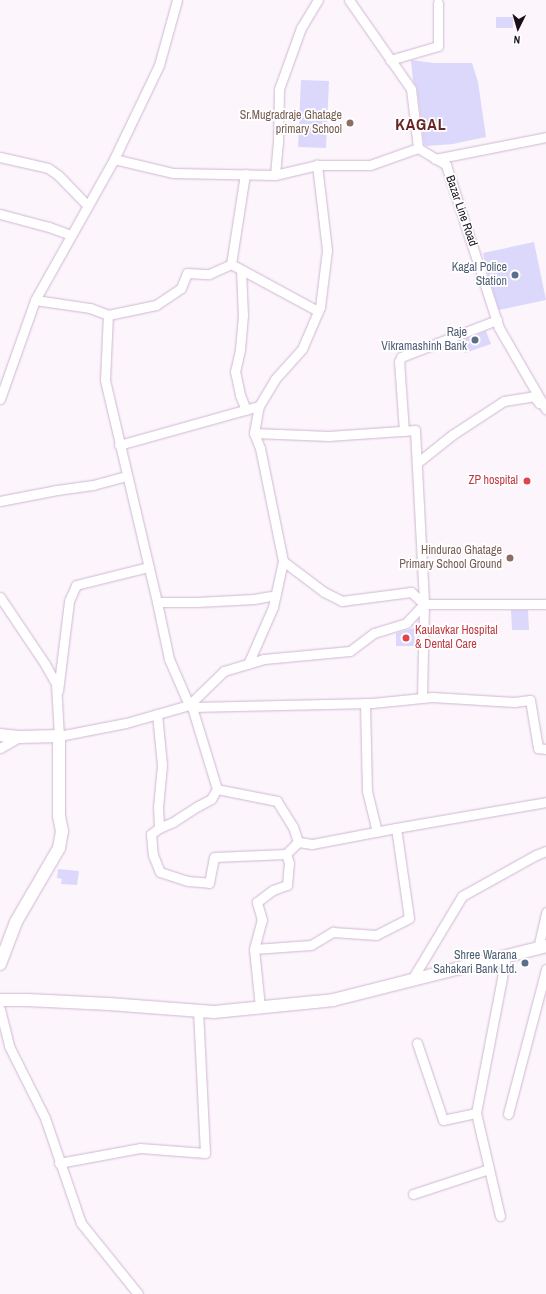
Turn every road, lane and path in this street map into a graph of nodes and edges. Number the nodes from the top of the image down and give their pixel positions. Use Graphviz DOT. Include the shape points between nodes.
graph roads {
  1 [pos="177,0"];
  2 [pos="318,0"];
  3 [pos="349,0"];
  4 [pos="438,3"];
  5 [pos="390,60"];
  6 [pos="546,137"];
  7 [pos="418,148"];
  8 [pos="0,157"];
  9 [pos="114,159"];
  10 [pos="435,159"];
  11 [pos="317,165"];
  12 [pos="245,174"];
  13 [pos="275,175"];
  14 [pos="88,206"];
  15 [pos="0,214"];
  16 [pos="71,236"];
  17 [pos="231,264"];
  18 [pos="241,270"];
  19 [pos="35,300"];
  20 [pos="318,311"];
  21 [pos="108,314"];
  22 [pos="496,320"];
  23 [pos="0,399"];
  24 [pos="259,406"];
  25 [pos="246,410"];
  26 [pos="546,410"];
  27 [pos="404,431"];
  28 [pos="254,432"];
  29 [pos="119,445"];
  30 [pos="417,463"];
  31 [pos="126,476"];
  32 [pos="0,501"];
  33 [pos="283,561"];
  34 [pos="149,567"];
  35 [pos="276,595"];
  36 [pos="0,597"];
  37 [pos="157,602"];
  38 [pos="424,604"];
  39 [pos="546,604"];
  40 [pos="248,664"];
  41 [pos="422,698"];
  42 [pos="57,702"];
  43 [pos="365,703"];
  44 [pos="189,705"];
  45 [pos="156,714"];
  46 [pos="0,735"];
  47 [pos="59,736"];
  48 [pos="19,737"];
  49 [pos="0,748"];
  50 [pos="546,749"];
  51 [pos="218,789"];
  52 [pos="546,802"];
  53 [pos="159,828"];
  54 [pos="396,828"];
  55 [pos="378,832"];
  56 [pos="298,842"];
  57 [pos="546,852"];
  58 [pos="286,854"];
  59 [pos="546,912"];
  60 [pos="542,947"];
  61 [pos="254,949"];
  62 [pos="506,957"];
  63 [pos="0,964"];
  64 [pos="546,969"];
  65 [pos="411,981"];
  66 [pos="0,1000"];
  67 [pos="546,1005"];
  68 [pos="260,1007"];
  69 [pos="536,1007"];
  70 [pos="0,1009"];
  71 [pos="198,1011"];
  72 [pos="416,1043"];
  73 [pos="476,1113"];
  74 [pos="508,1114"];
  75 [pos="59,1163"];
  76 [pos="490,1170"];
  77 [pos="413,1194"];
  78 [pos="500,1216"];
  79 [pos="138,1294"];
  1 -- 9 [label="street" via="159,64"];
  2 -- 13 [label="street" via="301,28 279,89"];
  3 -- 5 [label="street"];
  4 -- 5 [label="street" via="438,46"];
  5 -- 7 [label="street" via="411,89"];
  6 -- 10 [label="street"];
  7 -- 10 [label="street"];
  7 -- 11 [label="street" via="370,166"];
  8 -- 14 [label="street" via="48,168"];
  9 -- 12 [label="street" via="174,173"];
  9 -- 14 [label="street"];
  10 -- 22 [label="street, Bazar Line Road" via="446,165"];
  11 -- 13 [label="street"];
  11 -- 20 [label="street" via="327,250"];
  12 -- 13 [label="street"];
  12 -- 17 [label="street"];
  14 -- 16 [label="street"];
  15 -- 16 [label="street" via="49,226"];
  16 -- 19 [label="street"];
  17 -- 18 [label="street"];
  17 -- 21 [label="street" via="209,274 187,273 181,288 156,306"];
  18 -- 20 [label="street"];
  18 -- 25 [label="street" via="243,315 235,371"];
  19 -- 21 [label="street" via="90,308"];
  19 -- 23 [label="street"];
  20 -- 24 [label="street" via="302,349 275,378"];
  21 -- 29 [label="street" via="105,380"];
  22 -- 26 [label="street, Bazar Line Road"];
  22 -- 27 [label="street" via="401,357 398,362"];
  24 -- 25 [label="street"];
  24 -- 28 [label="street"];
  25 -- 29 [label="street"];
  26 -- 30 [label="street" via="534,396 504,401 452,434"];
  27 -- 28 [label="street" via="329,436"];
  27 -- 30 [label="street" via="415,430"];
  28 -- 33 [label="street" via="260,448"];
  29 -- 31 [label="street"];
  30 -- 38 [label="street"];
  31 -- 32 [label="street" via="93,485"];
  31 -- 34 [label="street"];
  33 -- 35 [label="street"];
  33 -- 38 [label="street" via="324,592 342,601 411,592"];
  34 -- 37 [label="street"];
  34 -- 42 [label="street" via="76,585 69,601"];
  35 -- 37 [label="street" via="254,599"];
  35 -- 40 [label="street"];
  36 -- 42 [label="street" via="56,684"];
  37 -- 44 [label="street" via="169,659"];
  38 -- 39 [label="street"];
  38 -- 40 [label="street" via="406,622 374,633 350,651 264,659"];
  38 -- 41 [label="street"];
  40 -- 44 [label="street" via="224,671"];
  41 -- 43 [label="street"];
  41 -- 50 [label="street" via="514,702 530,700 538,748"];
  42 -- 47 [label="street"];
  43 -- 51 [label="street" via="192,707"];
  43 -- 55 [label="street" via="368,791"];
  44 -- 45 [label="street"];
  45 -- 47 [label="street" via="126,723"];
  45 -- 53 [label="street" via="162,765"];
  46 -- 48 [label="main road"];
  47 -- 48 [label="main road"];
  47 -- 63 [label="main road" via="59,816 62,831 59,848 16,922"];
  48 -- 49 [label="street"];
  51 -- 53 [label="street" via="211,799"];
  51 -- 56 [label="street" via="277,801 293,827"];
  52 -- 54 [label="street"];
  53 -- 58 [label="street" via="151,834 153,855 160,872 188,881 209,883 214,857"];
  54 -- 55 [label="street"];
  54 -- 61 [label="street" via="409,918 376,935 333,932 310,945"];
  55 -- 56 [label="street" via="312,844"];
  56 -- 58 [label="street"];
  57 -- 65 [label="street" via="462,896"];
  58 -- 61 [label="street" via="289,862 287,885 273,890 257,902 262,920"];
  59 -- 60 [label="street"];
  60 -- 62 [label="main road"];
  61 -- 68 [label="street"];
  62 -- 65 [label="main road"];
  62 -- 73 [label="street"];
  64 -- 69 [label="street"];
  65 -- 68 [label="main road" via="333,1000"];
  66 -- 71 [label="main road" via="109,1004"];
  67 -- 69 [label="street"];
  68 -- 71 [label="main road"];
  69 -- 74 [label="street"];
  70 -- 75 [label="street" via="9,1046 45,1118"];
  71 -- 75 [label="street" via="205,1153 140,1148"];
  72 -- 73 [label="street" via="443,1120"];
  73 -- 76 [label="street"];
  75 -- 79 [label="street" via="81,1224"];
  76 -- 77 [label="street"];
  76 -- 78 [label="street"];
}
